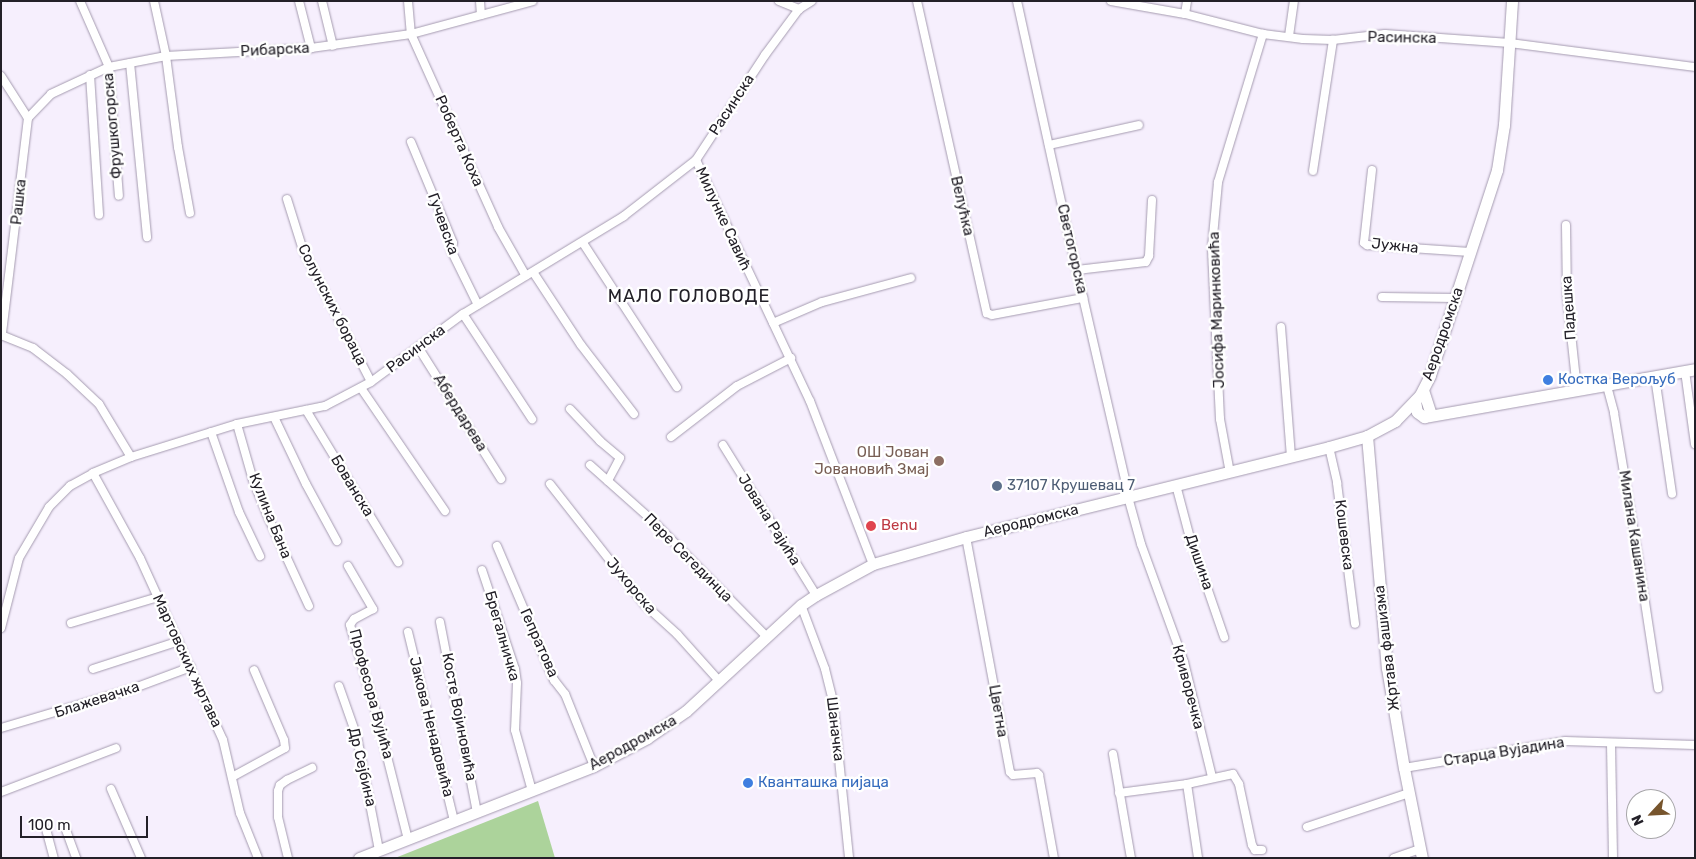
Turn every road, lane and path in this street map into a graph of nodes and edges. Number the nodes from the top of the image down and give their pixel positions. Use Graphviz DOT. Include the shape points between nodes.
graph roads {
  1 [pos="80,1"];
  2 [pos="154,1"];
  3 [pos="300,1"];
  4 [pos="322,1"];
  5 [pos="408,1"];
  6 [pos="480,1"];
  7 [pos="533,1"];
  8 [pos="779,1"];
  9 [pos="812,1"];
  10 [pos="917,1"];
  11 [pos="1018,1"];
  12 [pos="1111,1"];
  13 [pos="1187,1"];
  14 [pos="1294,1"];
  15 [pos="1512,1"];
  16 [pos="1130,3"];
  17 [pos="799,9"];
  18 [pos="1185,14"];
  19 [pos="481,15"];
  20 [pos="411,34"];
  21 [pos="1263,34"];
  22 [pos="1289,36"];
  23 [pos="1333,40"];
  24 [pos="1510,43"];
  25 [pos="333,46"];
  26 [pos="312,48"];
  27 [pos="166,56"];
  28 [pos="130,63"];
  29 [pos="109,67"];
  30 [pos="1695,67"];
  31 [pos="90,75"];
  32 [pos="1,76"];
  33 [pos="28,118"];
  34 [pos="1139,125"];
  35 [pos="411,142"];
  36 [pos="1049,145"];
  37 [pos="696,160"];
  38 [pos="1312,170"];
  39 [pos="1372,170"];
  40 [pos="119,196"];
  41 [pos="287,199"];
  42 [pos="1152,200"];
  43 [pos="190,213"];
  44 [pos="99,215"];
  45 [pos="1566,225"];
  46 [pos="147,237"];
  47 [pos="583,243"];
  48 [pos="1470,252"];
  49 [pos="1077,270"];
  50 [pos="530,274"];
  51 [pos="911,278"];
  52 [pos="1382,297"];
  53 [pos="1083,298"];
  54 [pos="1455,298"];
  55 [pos="478,305"];
  56 [pos="464,314"];
  57 [pos="773,323"];
  58 [pos="1281,327"];
  59 [pos="2,334"];
  60 [pos="418,347"];
  61 [pos="791,358"];
  62 [pos="1690,370"];
  63 [pos="1655,377"];
  64 [pos="371,382"];
  65 [pos="677,386"];
  66 [pos="1607,386"];
  67 [pos="361,388"];
  68 [pos="1423,390"];
  69 [pos="1577,390"];
  70 [pos="1412,407"];
  71 [pos="570,409"];
  72 [pos="306,410"];
  73 [pos="634,414"];
  74 [pos="1430,414"];
  75 [pos="274,416"];
  76 [pos="532,419"];
  77 [pos="237,424"];
  78 [pos="1388,425"];
  79 [pos="211,432"];
  80 [pos="1367,436"];
  81 [pos="671,437"];
  82 [pos="1695,444"];
  83 [pos="723,445"];
  84 [pos="1329,447"];
  85 [pos="131,457"];
  86 [pos="1291,457"];
  87 [pos="590,465"];
  88 [pos="93,472"];
  89 [pos="1230,473"];
  90 [pos="501,479"];
  91 [pos="608,481"];
  92 [pos="550,484"];
  93 [pos="1176,486"];
  94 [pos="1672,494"];
  95 [pos="1129,499"];
  96 [pos="445,511"];
  97 [pos="966,537"];
  98 [pos="337,540"];
  99 [pos="497,546"];
  100 [pos="260,556"];
  101 [pos="398,562"];
  102 [pos="873,564"];
  103 [pos="348,566"];
  104 [pos="482,570"];
  105 [pos="816,595"];
  106 [pos="158,597"];
  107 [pos="801,605"];
  108 [pos="309,606"];
  109 [pos="440,622"];
  110 [pos="71,623"];
  111 [pos="1355,624"];
  112 [pos="1,628"];
  113 [pos="408,632"];
  114 [pos="766,636"];
  115 [pos="1224,637"];
  116 [pos="179,641"];
  117 [pos="191,667"];
  118 [pos="93,669"];
  119 [pos="254,670"];
  120 [pos="720,682"];
  121 [pos="339,686"];
  122 [pos="1658,688"];
  123 [pos="1,728"];
  124 [pos="1611,743"];
  125 [pos="1695,744"];
  126 [pos="116,748"];
  127 [pos="1113,754"];
  128 [pos="594,766"];
  129 [pos="312,768"];
  130 [pos="1404,768"];
  131 [pos="232,777"];
  132 [pos="1212,777"];
  133 [pos="1186,784"];
  134 [pos="111,789"];
  135 [pos="532,791"];
  136 [pos="1,792"];
  137 [pos="1120,793"];
  138 [pos="1409,793"];
  139 [pos="477,813"];
  140 [pos="454,822"];
  141 [pos="1307,827"];
  142 [pos="46,829"];
  143 [pos="66,830"];
  144 [pos="408,839"];
  145 [pos="379,850"];
  146 [pos="1262,850"];
  147 [pos="1421,853"];
  148 [pos="54,858"];
  149 [pos="76,858"];
  150 [pos="141,858"];
  151 [pos="258,858"];
  152 [pos="288,858"];
  153 [pos="359,858"];
  154 [pos="849,858"];
  155 [pos="1054,858"];
  156 [pos="1131,858"];
  157 [pos="1198,858"];
  158 [pos="1394,858"];
  159 [pos="1613,858"];
  1 -- 29 [label="street, Фрушкогорска"];
  2 -- 27 [label="street"];
  3 -- 26 [label="street"];
  4 -- 25 [label="street"];
  5 -- 20 [label="street, Роберта Коха"];
  6 -- 19 [label="street"];
  7 -- 19 [label="street, Рибарска"];
  8 -- 17 [label="street"];
  9 -- 17 [label="street, Расинска"];
  10 -- 53 [label="street, Велућка" via="986,313 992,316"];
  11 -- 36 [label="street, Светогорска"];
  12 -- 16 [label="street, Расинска"];
  13 -- 18 [label="street"];
  14 -- 22 [label="street"];
  15 -- 24 [label="street, Аеродромска"];
  16 -- 18 [label="street, Расинска"];
  17 -- 37 [label="street, Расинска" via="764,55"];
  18 -- 21 [label="street, Расинска"];
  19 -- 20 [label="street, Рибарска"];
  20 -- 25 [label="street, Рибарска"];
  20 -- 50 [label="street, Роберта Коха" via="498,227"];
  21 -- 22 [label="street, Расинска"];
  21 -- 89 [label="street, Јосифа Маринковића" via="1218,182 1212,247 1220,419"];
  22 -- 23 [label="street, Расинска"];
  23 -- 24 [label="street, Расинска" via="1385,34"];
  23 -- 38 [label="street"];
  24 -- 30 [label="street, Расинска"];
  24 -- 48 [label="street, Аеродромска" via="1497,170"];
  25 -- 26 [label="street, Рибарска"];
  26 -- 27 [label="street, Рибарска"];
  27 -- 28 [label="street, Рибарска"];
  27 -- 43 [label="street"];
  28 -- 29 [label="street, Рибарска"];
  28 -- 46 [label="street"];
  29 -- 31 [label="street, Рибарска"];
  29 -- 40 [label="street, Фрушкогорска"];
  31 -- 33 [label="street, Рибарска" via="51,94"];
  31 -- 44 [label="street"];
  32 -- 33 [label="street"];
  33 -- 59 [label="street, Рашка"];
  34 -- 36 [label="street"];
  35 -- 55 [label="street, Гучевска" via="453,243 451,250"];
  36 -- 49 [label="street, Светогорска"];
  37 -- 47 [label="street, Расинска" via="624,216"];
  37 -- 57 [label="street, Милунке Савић"];
  39 -- 48 [label="street, Јужна" via="1364,243"];
  41 -- 64 [label="street, Солунских бораца" via="303,250"];
  42 -- 49 [label="street" via="1146,262"];
  45 -- 69 [label="street, Падешка" via="1568,296"];
  47 -- 50 [label="street, Расинска"];
  47 -- 65 [label="street"];
  48 -- 54 [label="street, Аеродромска"];
  49 -- 53 [label="street, Светогорска"];
  50 -- 55 [label="street, Расинска"];
  50 -- 73 [label="street, Роберта Коха"];
  51 -- 57 [label="street" via="822,302"];
  52 -- 54 [label="street"];
  53 -- 95 [label="street, Светогорска"];
  54 -- 68 [label="street, Аеродромска"];
  55 -- 56 [label="street, Расинска"];
  56 -- 60 [label="street, Расинска"];
  56 -- 76 [label="street"];
  57 -- 61 [label="street, Милунке Савић"];
  58 -- 86 [label="street"];
  59 -- 85 [label="street, Рашка" via="33,348 99,404"];
  60 -- 64 [label="street, Расинска"];
  60 -- 90 [label="street, Абердарева"];
  61 -- 81 [label="street" via="737,386"];
  61 -- 102 [label="street, Милунке Савић"];
  62 -- 63 [label="street"];
  62 -- 82 [label="street"];
  63 -- 66 [label="street"];
  63 -- 94 [label="street"];
  64 -- 67 [label="street, Расинска"];
  66 -- 69 [label="street"];
  66 -- 122 [label="street, Милана Кашанина" via="1638,550"];
  67 -- 72 [label="street, Расинска" via="325,406"];
  67 -- 96 [label="street"];
  68 -- 70 [label="street, Аеродромска"];
  68 -- 74 [label="street"];
  69 -- 74 [label="street"];
  70 -- 74 [label="street" via="1419,415"];
  70 -- 78 [label="street, Аеродромска"];
  71 -- 91 [label="street" via="620,458"];
  72 -- 75 [label="street, Расинска"];
  72 -- 101 [label="street, Бованска"];
  74 -- 78 [label="street"];
  75 -- 77 [label="street, Расинска"];
  75 -- 98 [label="street"];
  77 -- 79 [label="street, Расинска"];
  77 -- 108 [label="street, Кулина Бана" via="264,508"];
  78 -- 80 [label="street, Аеродромска"];
  79 -- 85 [label="street, Расинска"];
  79 -- 100 [label="street" via="239,512"];
  80 -- 84 [label="street, Аеродромска"];
  80 -- 130 [label="street, Жртава фашизма" via="1388,668"];
  83 -- 105 [label="street, Јована Рајића"];
  84 -- 86 [label="street, Аеродромска"];
  84 -- 111 [label="street, Кошевска" via="1337,483"];
  85 -- 88 [label="street, Расинска"];
  86 -- 89 [label="street, Аеродромска"];
  87 -- 91 [label="street, Пере Сегединца"];
  88 -- 106 [label="street, Мартовских жртава"];
  88 -- 112 [label="street, Расинска" via="70,486 37,525 19,558"];
  89 -- 93 [label="street, Аеродромска"];
  91 -- 114 [label="street, Пере Сегединца" via="656,523"];
  92 -- 120 [label="street, Јухорска" via="644,604 677,634"];
  93 -- 95 [label="street, Аеродромска"];
  93 -- 115 [label="street, Дишина"];
  95 -- 97 [label="street, Аеродромска"];
  95 -- 132 [label="street, Криворечка" via="1141,544 1184,662"];
  97 -- 102 [label="street, Аеродромска"];
  97 -- 155 [label="street, Цветна" via="1010,772 1013,775 1039,774"];
  99 -- 128 [label="street, Гепратова" via="554,680 565,694"];
  102 -- 105 [label="street, Аеродромска"];
  103 -- 144 [label="street, Професора Вујића" via="373,609 354,619 350,625"];
  104 -- 135 [label="street, Брегалничка" via="515,669 515,730"];
  105 -- 107 [label="street, Аеродромска"];
  106 -- 110 [label="street"];
  106 -- 116 [label="street, Мартовских жртава"];
  107 -- 114 [label="street, Аеродромска"];
  107 -- 154 [label="street, Шаначка" via="833,700"];
  109 -- 139 [label="street, Косте Војиновића"];
  113 -- 140 [label="street, Јакова Ненадовића"];
  114 -- 120 [label="street, Аеродромска"];
  116 -- 117 [label="street, Мартовских жртава"];
  116 -- 118 [label="street"];
  117 -- 123 [label="street, Блажевачка" via="129,690"];
  117 -- 131 [label="street, Мартовских жртава" via="223,740"];
  119 -- 131 [label="street" via="285,748"];
  120 -- 128 [label="street, Аеродромска" via="667,727"];
  121 -- 145 [label="street, Др Сејбина" via="357,737"];
  124 -- 125 [label="street, Старца Вујадина"];
  124 -- 130 [label="street, Старца Вујадина" via="1565,741"];
  124 -- 159 [label="street"];
  126 -- 136 [label="street"];
  127 -- 137 [label="street"];
  128 -- 135 [label="street, Аеродромска"];
  129 -- 152 [label="street" via="286,780 278,791 278,817"];
  130 -- 138 [label="street, Жртава фашизма"];
  131 -- 151 [label="street, Мартовских жртава" via="240,813"];
  132 -- 133 [label="street"];
  132 -- 146 [label="street" via="1227,773 1237,777 1252,845 1255,850"];
  133 -- 137 [label="street"];
  133 -- 157 [label="street"];
  134 -- 150 [label="street"];
  135 -- 139 [label="street, Аеродромска"];
  137 -- 156 [label="street"];
  138 -- 141 [label="street"];
  138 -- 147 [label="street, Жртава фашизма"];
  139 -- 140 [label="street, Аеродромска"];
  140 -- 144 [label="street, Аеродромска"];
  142 -- 148 [label="street"];
  143 -- 149 [label="street"];
  144 -- 145 [label="street, Аеродромска"];
  145 -- 153 [label="street, Аеродромска"];
  147 -- 158 [label="street"];
}
